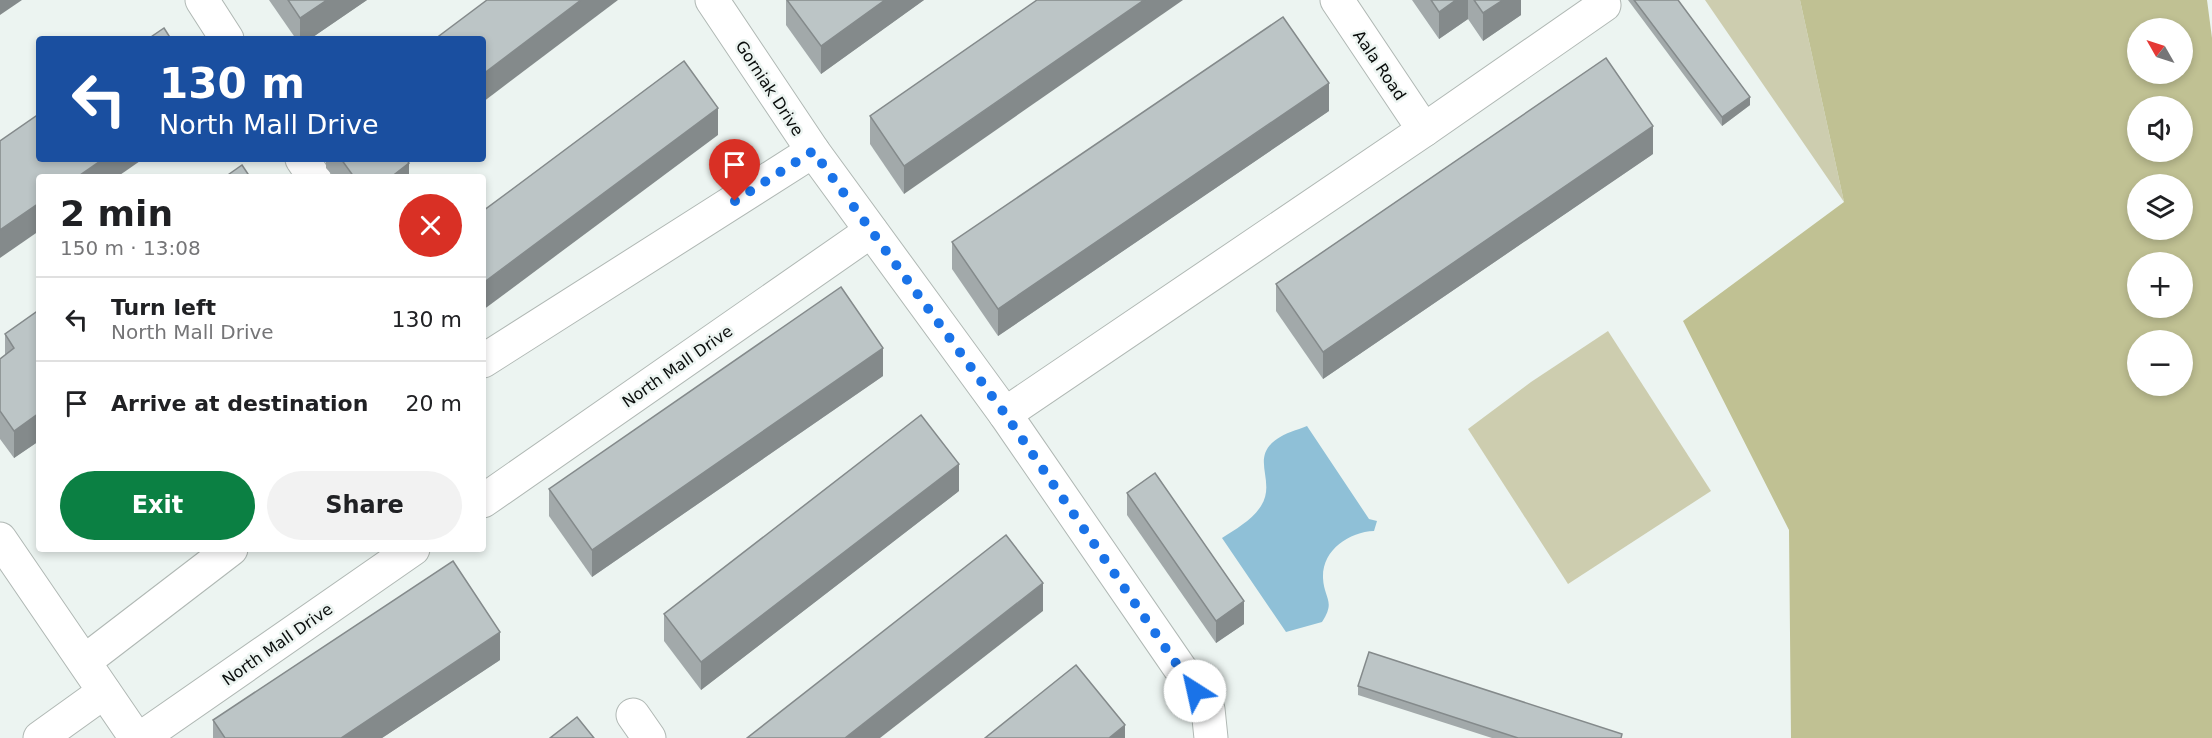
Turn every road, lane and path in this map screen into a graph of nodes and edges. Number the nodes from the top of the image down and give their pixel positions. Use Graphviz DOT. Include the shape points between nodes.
graph roads {
  1 [pos="202,0"];
  2 [pos="712,0"];
  3 [pos="1337,0"];
  4 [pos="1602,2"];
  5 [pos="225,36"];
  6 [pos="1424,130"];
  7 [pos="813,151"];
  8 [pos="871,231"];
  9 [pos="486,359"];
  10 [pos="1005,414"];
  11 [pos="486,499"];
  12 [pos="0,539"];
  13 [pos="227,552"];
  14 [pos="409,552"];
  15 [pos="85,661"];
  16 [pos="104,692"];
  17 [pos="40,738"];
  18 [pos="136,738"];
  19 [pos="141,738"];
  20 [pos="1211,738"];
  1 -- 5 [label="street"];
  2 -- 7 [label="street, Gorniak Drive"];
  3 -- 6 [label="street, Aala Road"];
  4 -- 6 [label="street"];
  6 -- 10 [label="street"];
  7 -- 8 [label="street, Gorniak Drive"];
  7 -- 9 [label="street"];
  8 -- 10 [label="street, Gorniak Drive"];
  8 -- 11 [label="street, North Mall Drive"];
  10 -- 20 [label="street, Gorniak Drive" via="1208,709"];
  12 -- 15 [label="street"];
  13 -- 15 [label="street"];
  14 -- 19 [label="street, North Mall Drive"];
  15 -- 16 [label="street"];
  16 -- 17 [label="street"];
  16 -- 18 [label="street"];
}
